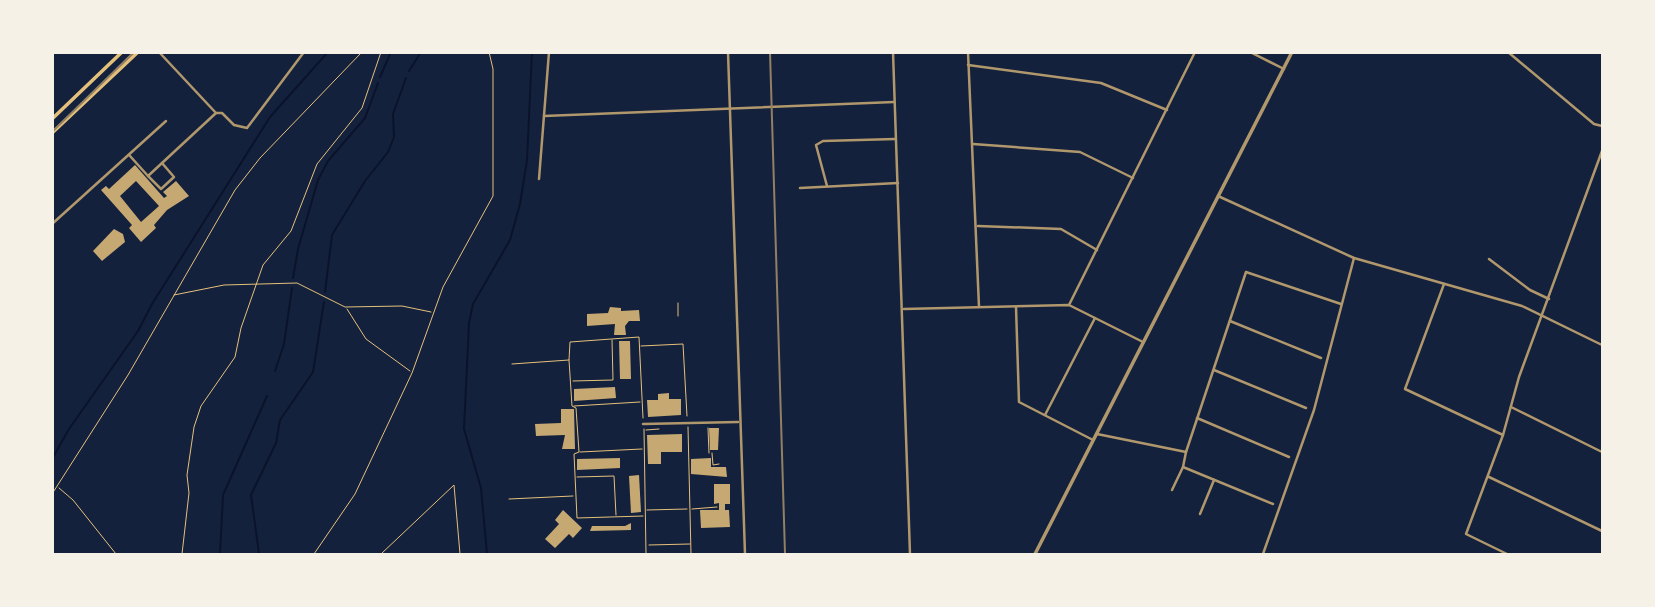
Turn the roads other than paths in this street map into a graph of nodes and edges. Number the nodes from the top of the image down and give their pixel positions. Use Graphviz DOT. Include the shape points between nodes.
graph roads {
  1 [pos="122,52"];
  2 [pos="138,52"];
  3 [pos="159,52"];
  4 [pos="304,52"];
  5 [pos="549,52"];
  6 [pos="728,52"];
  7 [pos="892,52"];
  8 [pos="968,52"];
  9 [pos="1195,52"];
  10 [pos="1250,52"];
  11 [pos="1292,52"];
  12 [pos="1508,52"];
  13 [pos="968,65"];
  14 [pos="1284,69"];
  15 [pos="894,102"];
  16 [pos="729,108"];
  17 [pos="1167,110"];
  18 [pos="216,113"];
  19 [pos="544,116"];
  20 [pos="52,119"];
  21 [pos="166,121"];
  22 [pos="1602,126"];
  23 [pos="52,133"];
  24 [pos="895,139"];
  25 [pos="973,144"];
  26 [pos="1602,151"];
  27 [pos="129,155"];
  28 [pos="162,163"];
  29 [pos="1600,168"];
  30 [pos="148,176"];
  31 [pos="1133,178"];
  32 [pos="539,179"];
  33 [pos="898,183"];
  34 [pos="827,186"];
  35 [pos="800,188"];
  36 [pos="1218,196"];
  37 [pos="52,224"];
  38 [pos="978,226"];
  39 [pos="1097,250"];
  40 [pos="1354,258"];
  41 [pos="1489,259"];
  42 [pos="1444,284"];
  43 [pos="1549,299"];
  44 [pos="1341,304"];
  45 [pos="1069,305"];
  46 [pos="979,307"];
  47 [pos="1016,307"];
  48 [pos="903,309"];
  49 [pos="1543,315"];
  50 [pos="1095,318"];
  51 [pos="1230,321"];
  52 [pos="1143,342"];
  53 [pos="1602,345"];
  54 [pos="1321,358"];
  55 [pos="1214,370"];
  56 [pos="1511,407"];
  57 [pos="1306,408"];
  58 [pos="1045,415"];
  59 [pos="1198,418"];
  60 [pos="739,422"];
  61 [pos="643,424"];
  62 [pos="1097,434"];
  63 [pos="1503,436"];
  64 [pos="1093,440"];
  65 [pos="1186,452"];
  66 [pos="1602,452"];
  67 [pos="1289,457"];
  68 [pos="1183,467"];
  69 [pos="1487,476"];
  70 [pos="1214,480"];
  71 [pos="1172,490"];
  72 [pos="1273,504"];
  73 [pos="1200,514"];
  74 [pos="1602,531"];
  75 [pos="745,555"];
  76 [pos="910,555"];
  77 [pos="1035,555"];
  78 [pos="1263,555"];
  79 [pos="1507,555"];
  1 -- 20 [label="main road"];
  2 -- 23 [label="main road"];
  3 -- 18 [label="street"];
  4 -- 18 [label="street" via="247,128"];
  5 -- 19 [label="street"];
  6 -- 16 [label="street"];
  7 -- 15 [label="street"];
  8 -- 13 [label="street"];
  9 -- 17 [label="street"];
  10 -- 14 [label="street"];
  11 -- 14 [label="street"];
  12 -- 22 [label="street"];
  13 -- 17 [label="street" via="1101,83"];
  13 -- 25 [label="street"];
  14 -- 36 [label="street"];
  15 -- 16 [label="street"];
  15 -- 24 [label="street"];
  16 -- 19 [label="street"];
  16 -- 60 [label="street"];
  17 -- 31 [label="street"];
  18 -- 28 [label="street"];
  19 -- 32 [label="street"];
  21 -- 27 [label="street"];
  24 -- 33 [label="street"];
  24 -- 34 [label="street" via="816,145"];
  25 -- 31 [label="street" via="1080,152"];
  25 -- 38 [label="street"];
  26 -- 29 [label="street"];
  27 -- 30 [label="street"];
  27 -- 37 [label="street"];
  28 -- 30 [label="street"];
  28 -- 30 [label="street" via="174,177 161,190"];
  29 -- 43 [label="street"];
  31 -- 39 [label="street"];
  33 -- 34 [label="street"];
  33 -- 48 [label="street"];
  34 -- 35 [label="street"];
  36 -- 40 [label="street"];
  36 -- 52 [label="street"];
  38 -- 39 [label="street" via="1061,229"];
  38 -- 46 [label="street"];
  39 -- 45 [label="street"];
  40 -- 42 [label="street"];
  40 -- 44 [label="street"];
  41 -- 43 [label="street"];
  42 -- 49 [label="street"];
  42 -- 63 [label="street" via="1405,389"];
  43 -- 49 [label="street"];
  44 -- 51 [label="street" via="1246,272"];
  44 -- 78 [label="street" via="1304,443"];
  45 -- 47 [label="street"];
  45 -- 50 [label="street"];
  46 -- 47 [label="street"];
  46 -- 48 [label="street"];
  47 -- 58 [label="street" via="1019,402"];
  48 -- 76 [label="street"];
  49 -- 53 [label="street"];
  49 -- 56 [label="street"];
  50 -- 52 [label="street"];
  50 -- 58 [label="street"];
  51 -- 54 [label="street"];
  51 -- 55 [label="street"];
  52 -- 62 [label="street"];
  55 -- 57 [label="street"];
  55 -- 59 [label="street"];
  56 -- 63 [label="street"];
  56 -- 66 [label="street"];
  58 -- 64 [label="street"];
  59 -- 65 [label="street"];
  59 -- 67 [label="street"];
  60 -- 61 [label="street"];
  60 -- 75 [label="street"];
  62 -- 64 [label="street"];
  62 -- 65 [label="street"];
  63 -- 69 [label="street"];
  64 -- 77 [label="street"];
  65 -- 68 [label="street"];
  68 -- 70 [label="street"];
  68 -- 71 [label="street"];
  69 -- 74 [label="street"];
  69 -- 79 [label="street" via="1466,534"];
  70 -- 72 [label="street"];
  70 -- 73 [label="street"];
}
